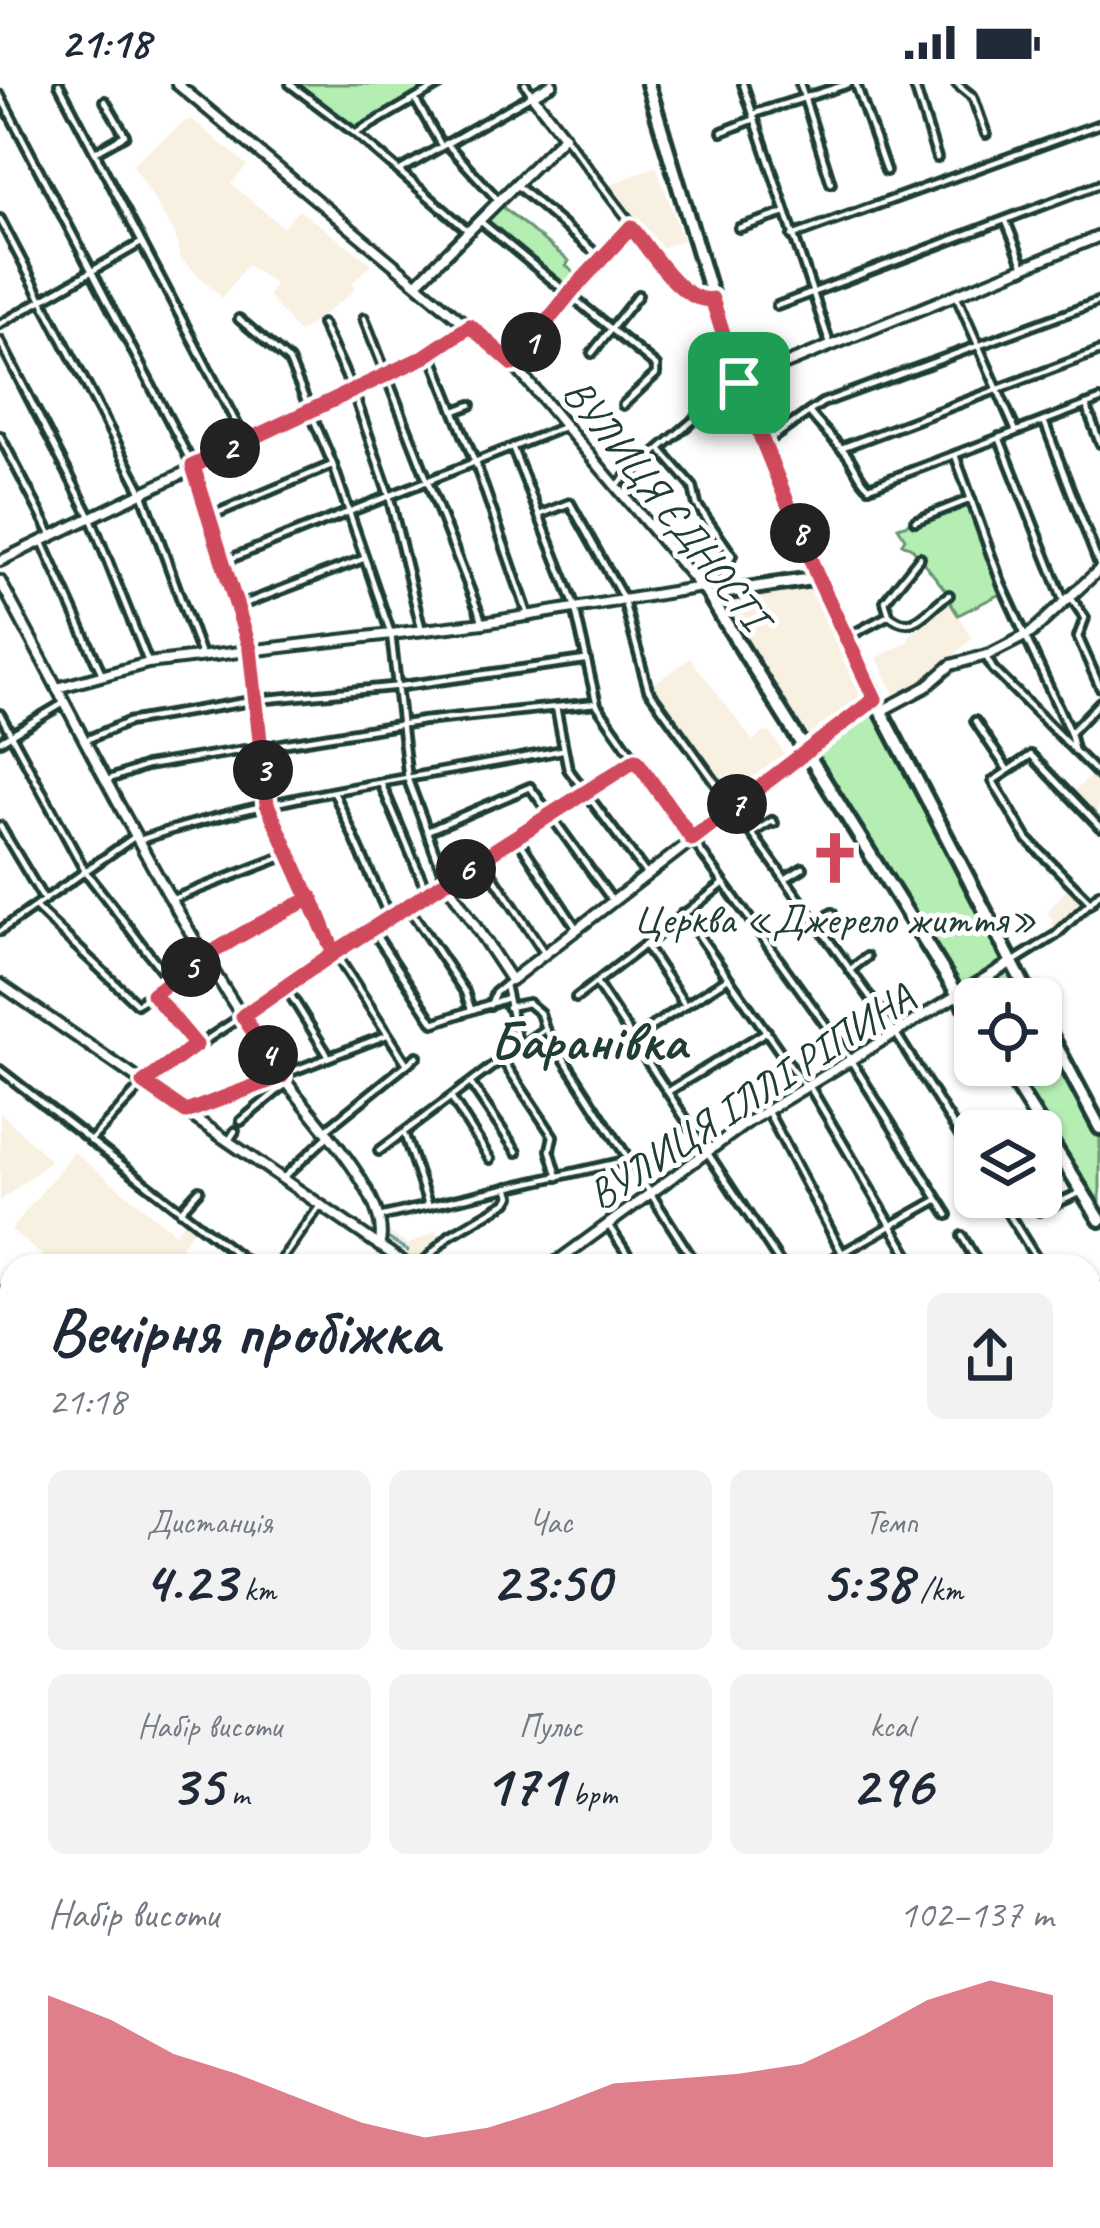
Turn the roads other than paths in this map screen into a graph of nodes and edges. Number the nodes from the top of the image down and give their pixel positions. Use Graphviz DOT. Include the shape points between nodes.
graph roads {
  1 [pos="59,84"];
  2 [pos="178,84"];
  3 [pos="290,84"];
  4 [pos="441,84"];
  5 [pos="525,84"];
  6 [pos="552,84"];
  7 [pos="648,84"];
  8 [pos="743,84"];
  9 [pos="800,84"];
  10 [pos="852,84"];
  11 [pos="914,84"];
  12 [pos="957,84"];
  13 [pos="0,95"];
  14 [pos="532,95"];
  15 [pos="804,98"];
  16 [pos="415,99"];
  17 [pos="105,101"];
  18 [pos="754,117"];
  19 [pos="1100,124"];
  20 [pos="722,132"];
  21 [pos="356,134"];
  22 [pos="986,134"];
  23 [pos="563,136"];
  24 [pos="444,144"];
  25 [pos="95,152"];
  26 [pos="937,158"];
  27 [pos="399,171"];
  28 [pos="886,171"];
  29 [pos="831,183"];
  30 [pos="515,184"];
  31 [pos="1100,184"];
  32 [pos="499,201"];
  33 [pos="784,213"];
  34 [pos="0,219"];
  35 [pos="479,220"];
  36 [pos="1006,221"];
  37 [pos="631,227"];
  38 [pos="739,228"];
  39 [pos="469,231"];
  40 [pos="792,236"];
  41 [pos="1100,236"];
  42 [pos="143,242"];
  43 [pos="601,257"];
  44 [pos="1025,268"];
  45 [pos="92,270"];
  46 [pos="418,281"];
  47 [pos="812,293"];
  48 [pos="568,295"];
  49 [pos="638,295"];
  50 [pos="956,296"];
  51 [pos="712,299"];
  52 [pos="42,300"];
  53 [pos="1100,301"];
  54 [pos="777,306"];
  55 [pos="364,318"];
  56 [pos="239,319"];
  57 [pos="0,324"];
  58 [pos="322,324"];
  59 [pos="470,326"];
  60 [pos="610,328"];
  61 [pos="0,341"];
  62 [pos="830,344"];
  63 [pos="980,345"];
  64 [pos="1100,351"];
  65 [pos="431,353"];
  66 [pos="592,353"];
  67 [pos="513,364"];
  68 [pos="386,376"];
  69 [pos="739,383"];
  70 [pos="998,389"];
  71 [pos="353,391"];
  72 [pos="1100,400"];
  73 [pos="471,405"];
  74 [pos="623,405"];
  75 [pos="1086,405"];
  76 [pos="309,410"];
  77 [pos="455,411"];
  78 [pos="809,412"];
  79 [pos="1044,421"];
  80 [pos="568,425"];
  81 [pos="757,427"];
  82 [pos="1015,429"];
  83 [pos="0,436"];
  84 [pos="999,436"];
  85 [pos="245,441"];
  86 [pos="765,443"];
  87 [pos="1100,443"];
  88 [pos="841,448"];
  89 [pos="513,449"];
  90 [pos="660,449"];
  91 [pos="955,453"];
  92 [pos="474,464"];
  93 [pos="333,465"];
  94 [pos="193,466"];
  95 [pos="428,481"];
  96 [pos="618,484"];
  97 [pos="142,492"];
  98 [pos="389,495"];
  99 [pos="971,499"];
  100 [pos="349,511"];
  101 [pos="539,515"];
  102 [pos="90,516"];
  103 [pos="210,516"];
  104 [pos="914,521"];
  105 [pos="52,536"];
  106 [pos="42,542"];
  107 [pos="920,557"];
  108 [pos="365,558"];
  109 [pos="0,561"];
  110 [pos="225,561"];
  111 [pos="1100,569"];
  112 [pos="818,578"];
  113 [pos="0,581"];
  114 [pos="701,585"];
  115 [pos="950,596"];
  116 [pos="710,599"];
  117 [pos="624,602"];
  118 [pos="1069,602"];
  119 [pos="239,605"];
  120 [pos="574,610"];
  121 [pos="889,615"];
  122 [pos="529,617"];
  123 [pos="483,623"];
  124 [pos="422,631"];
  125 [pos="391,634"];
  126 [pos="1026,636"];
  127 [pos="846,638"];
  128 [pos="250,649"];
  129 [pos="202,655"];
  130 [pos="986,656"];
  131 [pos="585,660"];
  132 [pos="148,663"];
  133 [pos="102,674"];
  134 [pos="398,686"];
  135 [pos="1100,687"];
  136 [pos="57,688"];
  137 [pos="257,700"];
  138 [pos="65,702"];
  139 [pos="1100,702"];
  140 [pos="596,703"];
  141 [pos="878,705"];
  142 [pos="556,707"];
  143 [pos="0,714"];
  144 [pos="975,722"];
  145 [pos="400,724"];
  146 [pos="12,733"];
  147 [pos="1070,733"];
  148 [pos="86,740"];
  149 [pos="0,741"];
  150 [pos="260,748"];
  151 [pos="1074,749"];
  152 [pos="562,750"];
  153 [pos="806,750"];
  154 [pos="636,760"];
  155 [pos="1007,769"];
  156 [pos="1100,776"];
  157 [pos="107,780"];
  158 [pos="408,780"];
  159 [pos="381,783"];
  160 [pos="334,792"];
  161 [pos="588,792"];
  162 [pos="267,804"];
  163 [pos="734,806"];
  164 [pos="551,815"];
  165 [pos="775,824"];
  166 [pos="0,826"];
  167 [pos="1100,827"];
  168 [pos="427,831"];
  169 [pos="753,833"];
  170 [pos="517,837"];
  171 [pos="139,838"];
  172 [pos="692,839"];
  173 [pos="290,854"];
  174 [pos="482,860"];
  175 [pos="802,868"];
  176 [pos="85,871"];
  177 [pos="647,875"];
  178 [pos="785,879"];
  179 [pos="446,882"];
  180 [pos="724,883"];
  181 [pos="1100,893"];
  182 [pos="428,894"];
  183 [pos="312,898"];
  184 [pos="173,899"];
  185 [pos="44,900"];
  186 [pos="613,901"];
  187 [pos="1091,903"];
  188 [pos="35,907"];
  189 [pos="408,907"];
  190 [pos="832,913"];
  191 [pos="683,914"];
  192 [pos="390,919"];
  193 [pos="818,925"];
  194 [pos="1,928"];
  195 [pos="372,929"];
  196 [pos="577,929"];
  197 [pos="645,944"];
  198 [pos="334,953"];
  199 [pos="545,954"];
  200 [pos="206,956"];
  201 [pos="867,957"];
  202 [pos="1012,962"];
  203 [pos="850,970"];
  204 [pos="728,978"];
  205 [pos="986,978"];
  206 [pos="1020,978"];
  207 [pos="170,981"];
  208 [pos="508,983"];
  209 [pos="596,983"];
  210 [pos="0,984"];
  211 [pos="285,986"];
  212 [pos="954,987"];
  213 [pos="153,994"];
  214 [pos="507,998"];
  215 [pos="576,998"];
  216 [pos="954,998"];
  217 [pos="490,1004"];
  218 [pos="685,1005"];
  219 [pos="508,1007"];
  220 [pos="471,1009"];
  221 [pos="243,1016"];
  222 [pos="545,1029"];
  223 [pos="766,1031"];
  224 [pos="895,1033"];
  225 [pos="387,1035"];
  226 [pos="634,1038"];
  227 [pos="196,1045"];
  228 [pos="418,1056"];
  229 [pos="329,1057"];
  230 [pos="1062,1057"];
  231 [pos="850,1060"];
  232 [pos="407,1064"];
  233 [pos="0,1070"];
  234 [pos="284,1079"];
  235 [pos="144,1083"];
  236 [pos="470,1084"];
  237 [pos="807,1086"];
  238 [pos="1016,1086"];
  239 [pos="669,1091"];
  240 [pos="452,1099"];
  241 [pos="767,1110"];
  242 [pos="186,1112"];
  243 [pos="242,1121"];
  244 [pos="954,1127"];
  245 [pos="1100,1128"];
  246 [pos="236,1131"];
  247 [pos="326,1134"];
  248 [pos="404,1134"];
  249 [pos="90,1141"];
  250 [pos="228,1142"];
  251 [pos="379,1151"];
  252 [pos="707,1151"];
  253 [pos="517,1152"];
  254 [pos="490,1160"];
  255 [pos="629,1160"];
  256 [pos="558,1177"];
  257 [pos="281,1179"];
  258 [pos="508,1187"];
  259 [pos="200,1190"];
  260 [pos="1082,1192"];
  261 [pos="650,1193"];
  262 [pos="937,1200"];
  263 [pos="1062,1201"];
  264 [pos="428,1204"];
  265 [pos="320,1205"];
  266 [pos="180,1211"];
  267 [pos="948,1215"];
  268 [pos="379,1217"];
  269 [pos="1011,1218"];
  270 [pos="1100,1220"];
  271 [pos="608,1224"];
  272 [pos="892,1225"];
  273 [pos="962,1236"];
  274 [pos="379,1246"];
  275 [pos="842,1253"];
  276 [pos="236,1254"];
  277 [pos="285,1254"];
  278 [pos="391,1254"];
  279 [pos="432,1254"];
  280 [pos="567,1254"];
  281 [pos="627,1254"];
  282 [pos="690,1254"];
  283 [pos="774,1254"];
  284 [pos="908,1254"];
  285 [pos="973,1254"];
  286 [pos="1034,1254"];
  1 -- 25 [label="street"];
  2 -- 46 [label="street, ВУЛИЦЯ ЄДНОСТІ"];
  3 -- 21 [label="street"];
  4 -- 16 [label="street"];
  5 -- 14 [label="street"];
  6 -- 14 [label="street"];
  7 -- 51 [label="main road"];
  8 -- 18 [label="street"];
  9 -- 15 [label="street"];
  10 -- 15 [label="street"];
  10 -- 28 [label="street"];
  11 -- 26 [label="street"];
  12 -- 22 [label="street" via="973,97"];
  13 -- 45 [label="street"];
  14 -- 23 [label="street"];
  14 -- 24 [label="street"];
  15 -- 18 [label="street"];
  15 -- 29 [label="street"];
  16 -- 21 [label="street"];
  16 -- 24 [label="street"];
  17 -- 25 [label="street" via="125,135"];
  18 -- 20 [label="street"];
  18 -- 33 [label="street"];
  19 -- 40 [label="street"];
  21 -- 27 [label="street"];
  23 -- 30 [label="street"];
  23 -- 37 [label="street"];
  24 -- 27 [label="street"];
  24 -- 32 [label="street"];
  25 -- 42 [label="street"];
  27 -- 39 [label="street"];
  30 -- 32 [label="street"];
  30 -- 43 [label="street"];
  31 -- 36 [label="street"];
  32 -- 35 [label="street"];
  33 -- 38 [label="street"];
  33 -- 40 [label="street"];
  34 -- 52 [label="street"];
  35 -- 39 [label="street"];
  35 -- 48 [label="street"];
  36 -- 44 [label="street"];
  36 -- 47 [label="street"];
  37 -- 43 [label="street"];
  37 -- 51 [label="street" via="684,292"];
  39 -- 46 [label="street"];
  40 -- 47 [label="street"];
  41 -- 44 [label="street"];
  42 -- 45 [label="street"];
  42 -- 85 [label="street"];
  43 -- 48 [label="street"];
  44 -- 50 [label="street"];
  45 -- 52 [label="street"];
  45 -- 94 [label="street"];
  46 -- 59 [label="street, ВУЛИЦЯ ЄДНОСТІ"];
  47 -- 54 [label="street"];
  47 -- 62 [label="street"];
  48 -- 60 [label="street"];
  48 -- 67 [label="street"];
  49 -- 60 [label="street"];
  50 -- 62 [label="street"];
  50 -- 63 [label="street"];
  51 -- 69 [label="main road"];
  52 -- 57 [label="street"];
  52 -- 97 [label="street"];
  53 -- 63 [label="street"];
  55 -- 68 [label="street"];
  56 -- 76 [label="street" via="290,361"];
  58 -- 71 [label="street"];
  59 -- 65 [label="street"];
  59 -- 67 [label="street, ВУЛИЦЯ ЄДНОСТІ"];
  60 -- 66 [label="street"];
  60 -- 74 [label="street" via="657,368"];
  61 -- 102 [label="street"];
  62 -- 69 [label="street"];
  63 -- 70 [label="street"];
  63 -- 78 [label="street"];
  64 -- 70 [label="street"];
  65 -- 68 [label="street"];
  65 -- 77 [label="street"];
  67 -- 80 [label="street, ВУЛИЦЯ ЄДНОСТІ"];
  68 -- 71 [label="street"];
  68 -- 95 [label="street"];
  69 -- 81 [label="main road"];
  70 -- 82 [label="street"];
  70 -- 88 [label="street"];
  71 -- 76 [label="street"];
  71 -- 98 [label="street"];
  72 -- 75 [label="street"];
  73 -- 77 [label="street"];
  75 -- 79 [label="street"];
  75 -- 87 [label="street"];
  76 -- 85 [label="street"];
  76 -- 93 [label="street"];
  77 -- 92 [label="street"];
  78 -- 86 [label="street"];
  78 -- 88 [label="street"];
  79 -- 82 [label="street"];
  79 -- 111 [label="street"];
  80 -- 89 [label="street"];
  80 -- 96 [label="street, ВУЛИЦЯ ЄДНОСТІ"];
  81 -- 86 [label="main road"];
  81 -- 90 [label="street" via="745,426 728,392"];
  82 -- 84 [label="street"];
  83 -- 105 [label="street"];
  84 -- 91 [label="street"];
  84 -- 118 [label="street"];
  85 -- 94 [label="street"];
  86 -- 112 [label="main road"];
  88 -- 91 [label="street" via="869,487"];
  89 -- 92 [label="street"];
  89 -- 101 [label="street"];
  90 -- 96 [label="street"];
  90 -- 114 [label="street" via="732,555"];
  91 -- 99 [label="street"];
  92 -- 95 [label="street"];
  92 -- 122 [label="street"];
  93 -- 100 [label="street"];
  93 -- 103 [label="street"];
  94 -- 97 [label="street"];
  94 -- 103 [label="street"];
  95 -- 98 [label="street"];
  95 -- 123 [label="street"];
  96 -- 114 [label="street, ВУЛИЦЯ ЄДНОСТІ"];
  97 -- 102 [label="street"];
  97 -- 129 [label="street"];
  98 -- 100 [label="street"];
  98 -- 124 [label="street"];
  99 -- 104 [label="street"];
  99 -- 126 [label="street"];
  100 -- 108 [label="street"];
  100 -- 110 [label="street"];
  101 -- 117 [label="street" via="570,503"];
  101 -- 120 [label="street"];
  102 -- 105 [label="street"];
  102 -- 132 [label="street"];
  103 -- 110 [label="street"];
  105 -- 106 [label="street"];
  106 -- 109 [label="street"];
  106 -- 133 [label="street"];
  107 -- 121 [label="street" via="885,601"];
  108 -- 119 [label="street"];
  108 -- 125 [label="street"];
  110 -- 119 [label="street"];
  111 -- 118 [label="street"];
  112 -- 116 [label="main road"];
  112 -- 127 [label="main road"];
  113 -- 136 [label="street"];
  114 -- 116 [label="street, ВУЛИЦЯ ЄДНОСТІ"];
  114 -- 117 [label="street"];
  115 -- 121 [label="street" via="915,624"];
  116 -- 153 [label="main road, ВУЛИЦЯ ЄДНОСТІ"];
  117 -- 120 [label="street"];
  117 -- 163 [label="street" via="648,688"];
  118 -- 126 [label="street"];
  118 -- 135 [label="street" via="1085,618 1078,637"];
  119 -- 128 [label="street"];
  120 -- 122 [label="street"];
  120 -- 131 [label="street"];
  121 -- 127 [label="street"];
  122 -- 123 [label="street"];
  123 -- 124 [label="street"];
  124 -- 125 [label="street"];
  125 -- 128 [label="street"];
  125 -- 134 [label="street"];
  126 -- 130 [label="street"];
  126 -- 147 [label="street"];
  127 -- 141 [label="main road"];
  128 -- 129 [label="street"];
  128 -- 137 [label="street"];
  129 -- 132 [label="street"];
  130 -- 141 [label="street" via="956,663 926,687"];
  130 -- 151 [label="street"];
  131 -- 134 [label="street"];
  131 -- 140 [label="street"];
  132 -- 133 [label="street"];
  133 -- 136 [label="street"];
  134 -- 137 [label="street"];
  134 -- 145 [label="street"];
  136 -- 138 [label="street"];
  137 -- 148 [label="street" via="128,722"];
  137 -- 150 [label="street"];
  138 -- 146 [label="street"];
  138 -- 148 [label="street"];
  139 -- 147 [label="street"];
  140 -- 142 [label="street"];
  140 -- 154 [label="street"];
  141 -- 153 [label="street"];
  141 -- 202 [label="main road"];
  142 -- 145 [label="street"];
  142 -- 152 [label="street"];
  143 -- 146 [label="street"];
  144 -- 155 [label="street"];
  145 -- 150 [label="street"];
  145 -- 158 [label="street"];
  146 -- 149 [label="street"];
  146 -- 176 [label="street"];
  147 -- 151 [label="street"];
  148 -- 157 [label="street"];
  150 -- 157 [label="street"];
  150 -- 162 [label="street"];
  151 -- 156 [label="street"];
  152 -- 158 [label="street"];
  152 -- 161 [label="street"];
  153 -- 163 [label="street"];
  153 -- 212 [label="main road, ВУЛИЦЯ ЄДНОСТІ"];
  154 -- 161 [label="street"];
  154 -- 172 [label="street"];
  155 -- 167 [label="street" via="1033,755"];
  155 -- 187 [label="street" via="992,783 1012,818"];
  157 -- 171 [label="street"];
  158 -- 159 [label="street"];
  158 -- 168 [label="street"];
  159 -- 160 [label="street"];
  159 -- 182 [label="street"];
  160 -- 162 [label="street"];
  160 -- 192 [label="street"];
  161 -- 164 [label="street"];
  161 -- 177 [label="street"];
  162 -- 171 [label="street"];
  162 -- 173 [label="street"];
  163 -- 169 [label="street"];
  163 -- 172 [label="street"];
  164 -- 168 [label="street" via="530,787"];
  164 -- 170 [label="street"];
  164 -- 186 [label="street"];
  165 -- 169 [label="street"];
  166 -- 185 [label="street"];
  168 -- 179 [label="street"];
  169 -- 178 [label="street"];
  170 -- 174 [label="street"];
  170 -- 196 [label="street"];
  171 -- 176 [label="street"];
  171 -- 184 [label="street"];
  172 -- 177 [label="street"];
  172 -- 180 [label="street"];
  173 -- 183 [label="street"];
  173 -- 184 [label="street"];
  174 -- 179 [label="street"];
  174 -- 199 [label="street"];
  175 -- 178 [label="street"];
  176 -- 185 [label="street"];
  176 -- 207 [label="street"];
  177 -- 186 [label="street"];
  178 -- 193 [label="street"];
  179 -- 182 [label="street"];
  179 -- 208 [label="street"];
  180 -- 191 [label="street"];
  180 -- 231 [label="street"];
  181 -- 187 [label="street, ВУЛИЦЯ ІЛЛІ РІПИНА"];
  182 -- 189 [label="street"];
  183 -- 198 [label="street"];
  183 -- 200 [label="street"];
  184 -- 200 [label="street"];
  185 -- 188 [label="street"];
  186 -- 196 [label="street"];
  187 -- 202 [label="street, ВУЛИЦЯ ІЛЛІ РІПИНА"];
  188 -- 194 [label="street"];
  188 -- 213 [label="street" via="128,1000 140,1004"];
  189 -- 192 [label="street"];
  189 -- 220 [label="street"];
  190 -- 193 [label="street"];
  191 -- 197 [label="street"];
  191 -- 204 [label="street"];
  192 -- 195 [label="street"];
  193 -- 203 [label="street"];
  195 -- 198 [label="street"];
  195 -- 220 [label="street" via="434,1023"];
  196 -- 199 [label="street"];
  197 -- 209 [label="street"];
  197 -- 218 [label="street"];
  198 -- 211 [label="street"];
  198 -- 225 [label="street"];
  199 -- 208 [label="street"];
  200 -- 207 [label="street"];
  200 -- 221 [label="street"];
  201 -- 203 [label="street"];
  202 -- 205 [label="street, ВУЛИЦЯ ІЛЛІ РІПИНА"];
  202 -- 206 [label="main road"];
  203 -- 224 [label="street"];
  204 -- 218 [label="street"];
  204 -- 223 [label="street"];
  207 -- 213 [label="street"];
  208 -- 214 [label="street"];
  208 -- 217 [label="street"];
  209 -- 215 [label="street"];
  209 -- 226 [label="street"];
  210 -- 235 [label="street"];
  211 -- 221 [label="street"];
  211 -- 229 [label="street"];
  213 -- 227 [label="street"];
  214 -- 217 [label="street"];
  214 -- 219 [label="street"];
  216 -- 224 [label="street, ВУЛИЦЯ ІЛЛІ РІПИНА"];
  217 -- 220 [label="street"];
  218 -- 226 [label="street"];
  219 -- 222 [label="street" via="533,1005"];
  219 -- 222 [label="street" via="519,1047"];
  221 -- 227 [label="street"];
  221 -- 234 [label="street"];
  222 -- 255 [label="street"];
  223 -- 237 [label="street"];
  223 -- 239 [label="street"];
  224 -- 231 [label="street, ВУЛИЦЯ ІЛЛІ РІПИНА"];
  224 -- 244 [label="street"];
  225 -- 229 [label="street"];
  225 -- 232 [label="street"];
  226 -- 239 [label="street"];
  227 -- 235 [label="street"];
  228 -- 232 [label="street"];
  229 -- 234 [label="street"];
  230 -- 245 [label="main road"];
  231 -- 237 [label="street, ВУЛИЦЯ ІЛЛІ РІПИНА"];
  231 -- 262 [label="street"];
  232 -- 247 [label="street"];
  233 -- 249 [label="street"];
  234 -- 242 [label="street"];
  234 -- 243 [label="street"];
  234 -- 247 [label="street"];
  235 -- 242 [label="street"];
  235 -- 249 [label="street"];
  236 -- 240 [label="street"];
  236 -- 253 [label="street"];
  236 -- 256 [label="street" via="503,1060 553,1136"];
  237 -- 241 [label="street, ВУЛИЦЯ ІЛЛІ РІПИНА"];
  237 -- 272 [label="street"];
  238 -- 260 [label="main road"];
  239 -- 252 [label="street"];
  240 -- 248 [label="street"];
  240 -- 254 [label="street"];
  241 -- 252 [label="street, ВУЛИЦЯ ІЛЛІ РІПИНА"];
  241 -- 275 [label="street"];
  242 -- 250 [label="street"];
  246 -- 250 [label="street"];
  247 -- 257 [label="street"];
  247 -- 268 [label="street"];
  248 -- 251 [label="street"];
  248 -- 264 [label="street"];
  249 -- 266 [label="street"];
  250 -- 257 [label="street"];
  252 -- 261 [label="street, ВУЛИЦЯ ІЛЛІ РІПИНА"];
  252 -- 283 [label="street"];
  255 -- 256 [label="street"];
  255 -- 261 [label="street"];
  256 -- 258 [label="street"];
  257 -- 265 [label="street"];
  258 -- 264 [label="street"];
  258 -- 279 [label="street" via="507,1202"];
  259 -- 266 [label="street"];
  260 -- 263 [label="street"];
  260 -- 270 [label="main road"];
  261 -- 271 [label="street, ВУЛИЦЯ ІЛЛІ РІПИНА"];
  261 -- 282 [label="street"];
  262 -- 267 [label="street"];
  262 -- 272 [label="street"];
  264 -- 268 [label="street"];
  265 -- 274 [label="street"];
  265 -- 277 [label="street"];
  266 -- 276 [label="street"];
  268 -- 274 [label="street"];
  269 -- 286 [label="street"];
  271 -- 280 [label="street, ВУЛИЦЯ ІЛЛІ РІПИНА"];
  271 -- 281 [label="street"];
  272 -- 275 [label="street"];
  272 -- 284 [label="street"];
  273 -- 285 [label="street"];
  274 -- 278 [label="street"];
}
